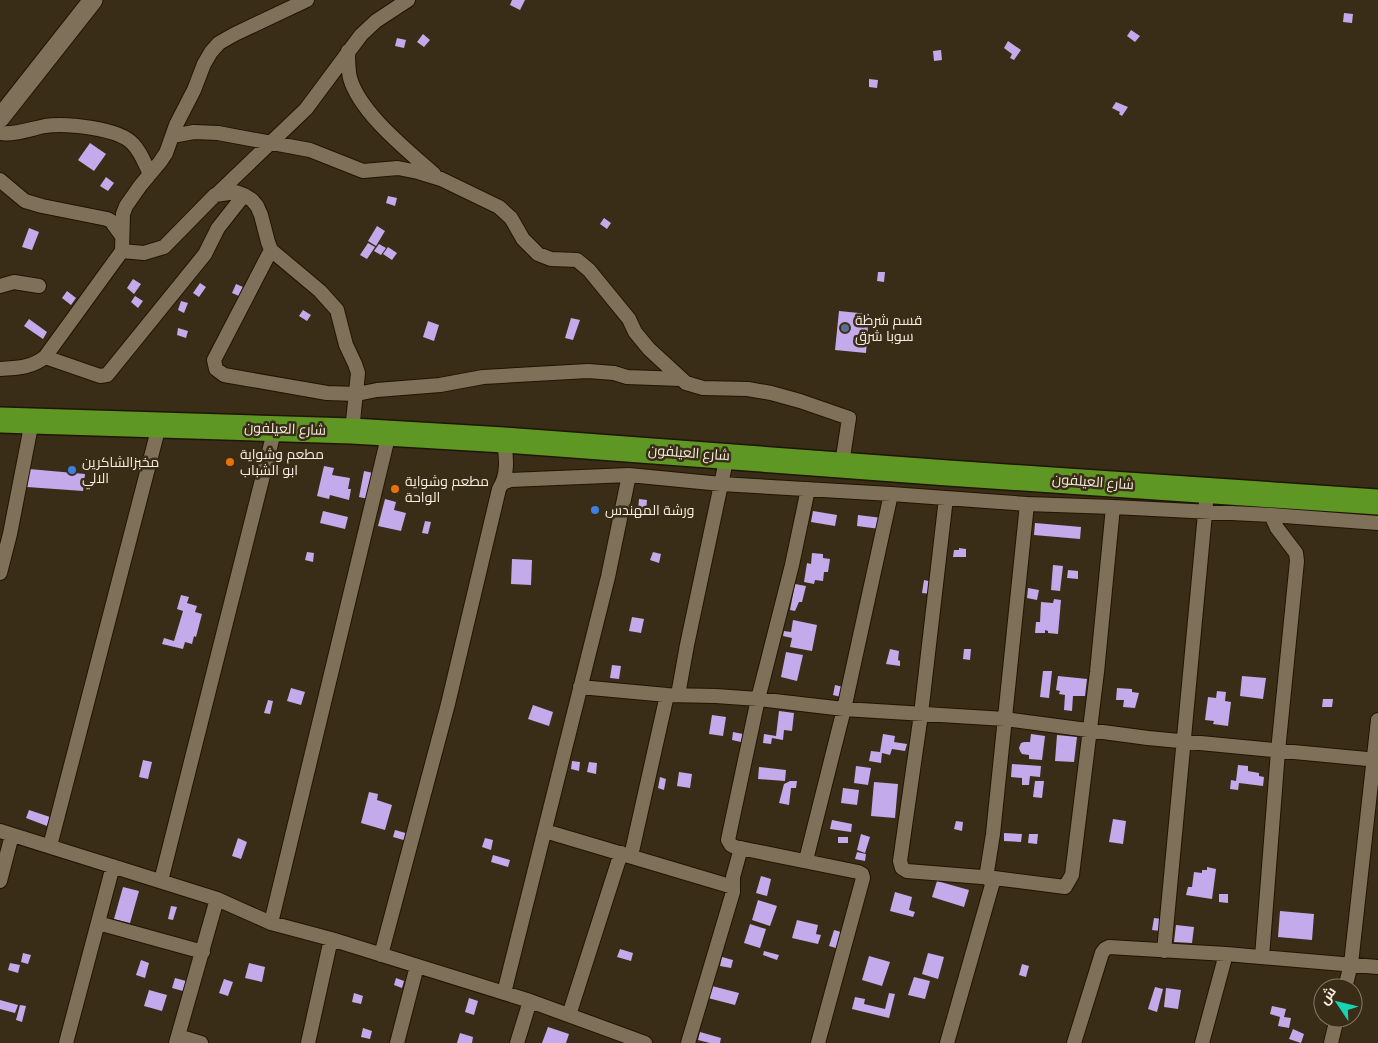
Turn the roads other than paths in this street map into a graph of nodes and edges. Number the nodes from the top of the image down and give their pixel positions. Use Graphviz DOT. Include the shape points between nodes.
graph roads {
  1 [pos="93,0"];
  2 [pos="307,0"];
  3 [pos="408,0"];
  4 [pos="348,50"];
  5 [pos="0,118"];
  6 [pos="0,133"];
  7 [pos="172,136"];
  8 [pos="270,143"];
  9 [pos="150,174"];
  10 [pos="0,180"];
  11 [pos="441,180"];
  12 [pos="216,195"];
  13 [pos="244,195"];
  14 [pos="122,236"];
  15 [pos="272,250"];
  16 [pos="122,251"];
  17 [pos="0,286"];
  18 [pos="39,286"];
  19 [pos="45,357"];
  20 [pos="0,369"];
  21 [pos="681,379"];
  22 [pos="356,394"];
  23 [pos="0,420"];
  24 [pos="32,420"];
  25 [pos="158,426"];
  26 [pos="275,428"];
  27 [pos="352,431"];
  28 [pos="389,433"];
  29 [pos="504,440"];
  30 [pos="727,456"];
  31 [pos="842,464"];
  32 [pos="629,475"];
  33 [pos="503,483"];
  34 [pos="721,484"];
  35 [pos="808,489"];
  36 [pos="891,494"];
  37 [pos="946,498"];
  38 [pos="1206,501"];
  39 [pos="1378,502"];
  40 [pos="1027,504"];
  41 [pos="1113,507"];
  42 [pos="1271,515"];
  43 [pos="1378,523"];
  44 [pos="0,573"];
  45 [pos="580,687"];
  46 [pos="673,695"];
  47 [pos="758,699"];
  48 [pos="844,709"];
  49 [pos="921,714"];
  50 [pos="1005,719"];
  51 [pos="1378,720"];
  52 [pos="1089,730"];
  53 [pos="1184,742"];
  54 [pos="1278,751"];
  55 [pos="1376,760"];
  56 [pos="545,831"];
  57 [pos="6,833"];
  58 [pos="50,846"];
  59 [pos="741,848"];
  60 [pos="626,854"];
  61 [pos="806,860"];
  62 [pos="113,866"];
  63 [pos="990,878"];
  64 [pos="0,881"];
  65 [pos="160,881"];
  66 [pos="733,887"];
  67 [pos="217,899"];
  68 [pos="98,923"];
  69 [pos="271,923"];
  70 [pos="331,939"];
  71 [pos="1164,951"];
  72 [pos="203,952"];
  73 [pos="1226,954"];
  74 [pos="381,955"];
  75 [pos="1262,957"];
  76 [pos="1351,964"];
  77 [pos="417,966"];
  78 [pos="1378,967"];
  79 [pos="1348,978"];
  80 [pos="504,993"];
  81 [pos="530,1001"];
  82 [pos="569,1014"];
  83 [pos="1335,1028"];
  84 [pos="176,1040"];
  85 [pos="638,1042"];
  86 [pos="66,1043"];
  87 [pos="200,1043"];
  88 [pos="308,1043"];
  89 [pos="397,1043"];
  90 [pos="517,1043"];
  91 [pos="688,1043"];
  92 [pos="818,1043"];
  93 [pos="947,1043"];
  94 [pos="1074,1043"];
  95 [pos="1202,1043"];
  96 [pos="1331,1043"];
  1 -- 5 [label="street"];
  2 -- 7 [label="street" via="219,43 204,64"];
  3 -- 4 [label="street" via="376,21"];
  4 -- 8 [label="street" via="306,109"];
  4 -- 11 [label="street" via="351,80 364,106"];
  6 -- 9 [label="street" via="58,125 109,131 133,143"];
  7 -- 8 [label="street" via="212,132"];
  7 -- 9 [label="street" via="166,153"];
  8 -- 11 [label="street" via="310,150 363,171 398,168"];
  8 -- 12 [label="street"];
  9 -- 14 [label="street" via="126,206"];
  10 -- 14 [label="street" via="25,201 107,219"];
  11 -- 21 [label="street" via="499,207 538,254 577,260 629,319 649,349"];
  12 -- 13 [label="street" via="230,192"];
  12 -- 16 [label="street" via="164,246 144,253"];
  13 -- 15 [label="street" via="257,206"];
  13 -- 19 [label="street" via="218,228 205,254 107,375 100,376"];
  14 -- 16 [label="street"];
  15 -- 22 [label="street" via="320,291 336,310 358,373"];
  15 -- 22 [label="street" via="218,351 214,360 216,369 234,378"];
  16 -- 19 [label="street"];
  17 -- 18 [label="street" via="14,282"];
  19 -- 20 [label="street" via="28,367"];
  21 -- 22 [label="street" via="627,377 588,371 483,376 440,385"];
  21 -- 31 [label="street" via="703,388 771,393 849,418"];
  22 -- 27 [label="street"];
  23 -- 24 [label="highway, شارع العيلفون"];
  24 -- 25 [label="highway, شارع العيلفون"];
  24 -- 44 [label="street"];
  25 -- 26 [label="highway, شارع العيلفون"];
  25 -- 58 [label="street"];
  26 -- 27 [label="highway, شارع العيلفون"];
  26 -- 65 [label="street"];
  27 -- 28 [label="highway, شارع العيلفون"];
  28 -- 29 [label="highway, شارع العيلفون"];
  28 -- 69 [label="street"];
  29 -- 30 [label="highway, شارع العيلفون"];
  29 -- 33 [label="street" via="507,463"];
  30 -- 31 [label="highway, شارع العيلفون"];
  30 -- 34 [label="street"];
  31 -- 38 [label="highway, شارع العيلفون"];
  32 -- 33 [label="street" via="510,480"];
  32 -- 34 [label="street"];
  32 -- 45 [label="street" via="608,577"];
  33 -- 74 [label="street"];
  34 -- 35 [label="street"];
  34 -- 46 [label="street" via="687,645"];
  35 -- 36 [label="street"];
  35 -- 47 [label="street"];
  36 -- 37 [label="street"];
  36 -- 48 [label="street"];
  37 -- 40 [label="street"];
  37 -- 49 [label="street"];
  38 -- 39 [label="highway, شارع العيلفون"];
  38 -- 41 [label="street"];
  38 -- 42 [label="street"];
  38 -- 53 [label="street"];
  40 -- 41 [label="street"];
  40 -- 50 [label="street"];
  41 -- 52 [label="street"];
  42 -- 43 [label="street"];
  42 -- 54 [label="street" via="1296,553 1297,562"];
  45 -- 46 [label="street"];
  45 -- 56 [label="street"];
  46 -- 47 [label="street"];
  46 -- 60 [label="street"];
  47 -- 48 [label="street"];
  47 -- 59 [label="street" via="728,840 731,845"];
  48 -- 49 [label="street"];
  48 -- 61 [label="street"];
  49 -- 50 [label="street"];
  49 -- 63 [label="street" via="900,861 902,868 906,871"];
  50 -- 52 [label="street"];
  50 -- 63 [label="street"];
  51 -- 55 [label="street"];
  52 -- 53 [label="street"];
  52 -- 63 [label="street" via="1069,882 1065,887"];
  53 -- 54 [label="street"];
  53 -- 71 [label="street"];
  54 -- 55 [label="street"];
  54 -- 75 [label="street"];
  55 -- 76 [label="street"];
  56 -- 60 [label="street"];
  56 -- 80 [label="street"];
  57 -- 58 [label="street"];
  57 -- 64 [label="street"];
  58 -- 62 [label="street"];
  59 -- 61 [label="street"];
  59 -- 66 [label="street"];
  60 -- 66 [label="street"];
  60 -- 82 [label="street"];
  61 -- 92 [label="street" via="858,872 863,878"];
  62 -- 65 [label="street"];
  62 -- 68 [label="street"];
  63 -- 93 [label="street"];
  65 -- 67 [label="street"];
  66 -- 91 [label="street"];
  67 -- 69 [label="street"];
  67 -- 72 [label="street"];
  68 -- 72 [label="street"];
  68 -- 86 [label="street"];
  69 -- 70 [label="street"];
  70 -- 74 [label="street"];
  70 -- 88 [label="street"];
  71 -- 73 [label="street"];
  71 -- 94 [label="street" via="1105,949"];
  72 -- 84 [label="street"];
  73 -- 75 [label="street"];
  73 -- 95 [label="street"];
  74 -- 77 [label="street"];
  75 -- 76 [label="street"];
  76 -- 78 [label="street"];
  76 -- 79 [label="street"];
  77 -- 80 [label="street"];
  77 -- 89 [label="street"];
  80 -- 81 [label="street"];
  81 -- 82 [label="street"];
  81 -- 90 [label="street"];
  82 -- 85 [label="street"];
  83 -- 96 [label="street"];
  84 -- 87 [label="street"];
}
